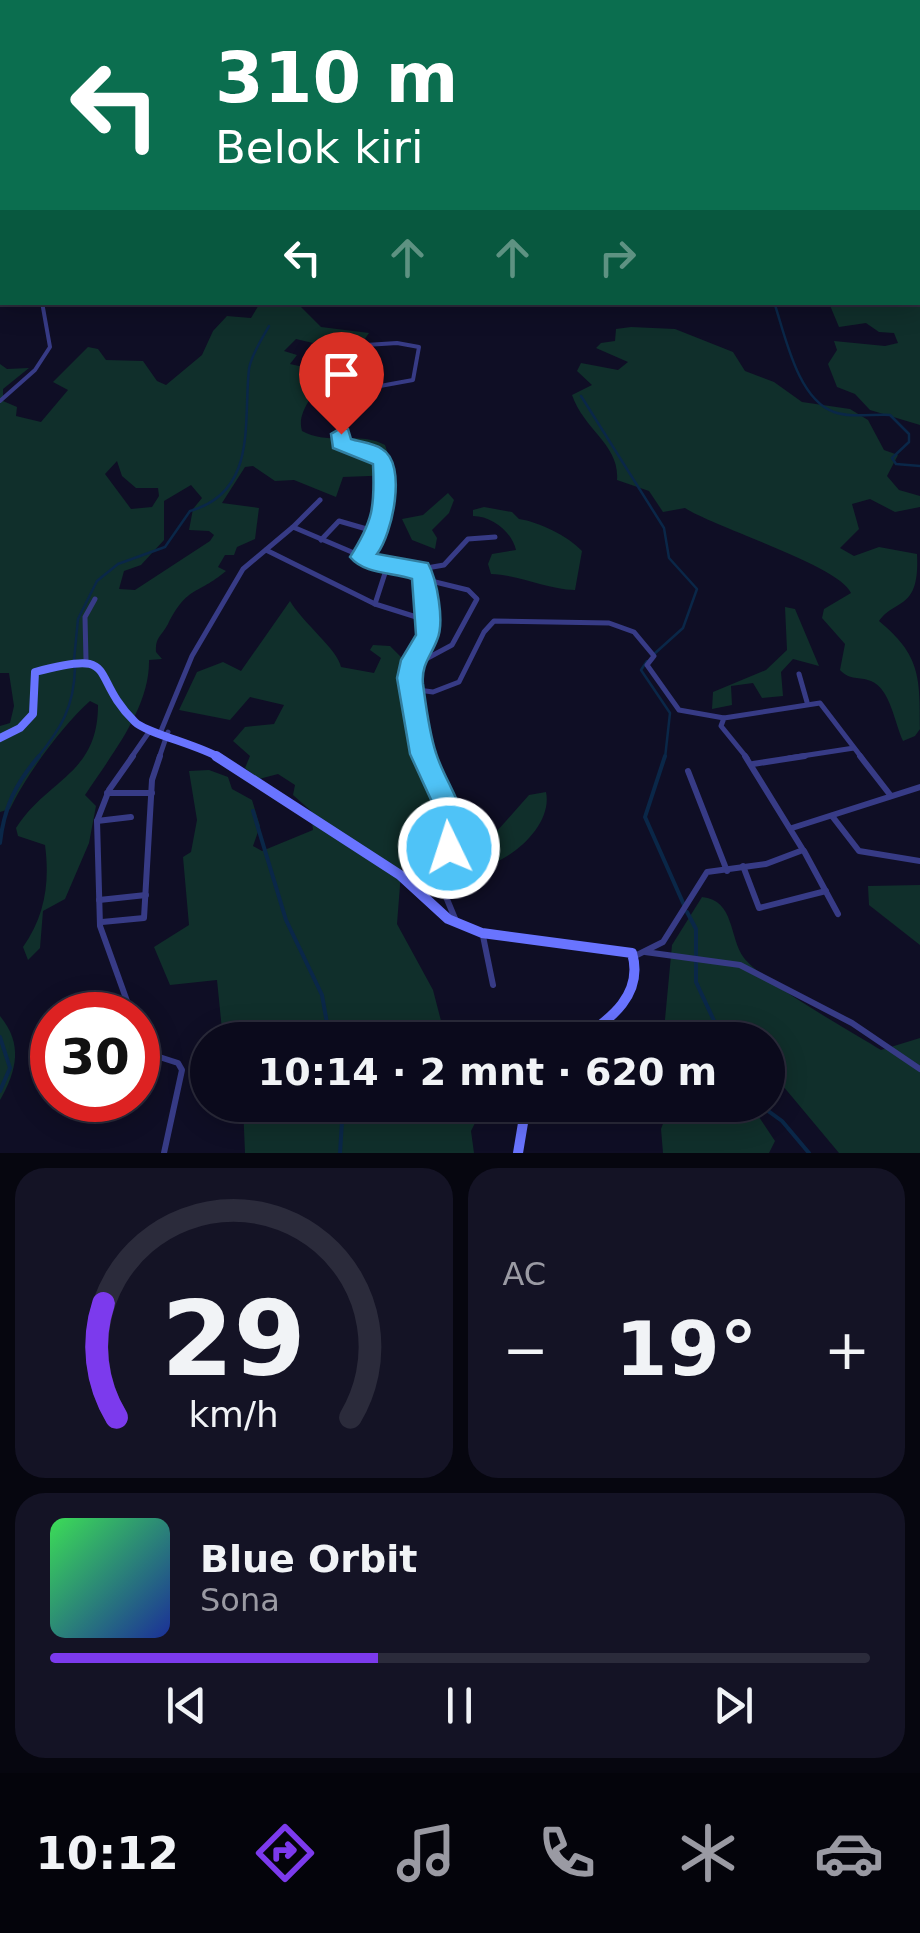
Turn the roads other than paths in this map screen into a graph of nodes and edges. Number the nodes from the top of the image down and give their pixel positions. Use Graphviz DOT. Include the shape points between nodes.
graph roads {
  1 [pos="43,305"];
  2 [pos="318,348"];
  3 [pos="0,401"];
  4 [pos="320,500"];
  5 [pos="293,527"];
  6 [pos="377,532"];
  7 [pos="496,537"];
  8 [pos="321,540"];
  9 [pos="265,550"];
  10 [pos="362,557"];
  11 [pos="387,567"];
  12 [pos="420,569"];
  13 [pos="424,579"];
  14 [pos="95,599"];
  15 [pos="375,604"];
  16 [pos="429,621"];
  17 [pos="78,661"];
  18 [pos="411,667"];
  19 [pos="799,674"];
  20 [pos="411,689"];
  21 [pos="807,702"];
  22 [pos="724,718"];
  23 [pos="160,731"];
  24 [pos="0,738"];
  25 [pos="854,748"];
  26 [pos="753,764"];
  27 [pos="688,771"];
  28 [pos="920,787"];
  29 [pos="107,793"];
  30 [pos="152,793"];
  31 [pos="891,796"];
  32 [pos="831,815"];
  33 [pos="130,817"];
  34 [pos="98,821"];
  35 [pos="792,828"];
  36 [pos="803,850"];
  37 [pos="920,861"];
  38 [pos="744,866"];
  39 [pos="728,871"];
  40 [pos="826,891"];
  41 [pos="146,894"];
  42 [pos="99,900"];
  43 [pos="838,914"];
  44 [pos="100,922"];
  45 [pos="458,924"];
  46 [pos="482,933"];
  47 [pos="638,954"];
  48 [pos="493,985"];
  49 [pos="124,992"];
  50 [pos="606,1022"];
  51 [pos="160,1057"];
  52 [pos="920,1069"];
  53 [pos="523,1122"];
  54 [pos="164,1153"];
  55 [pos="518,1153"];
  1 -- 3 [label="street" via="50,347"];
  2 -- 6 [label="street" via="419,347 414,380 369,388 339,439 382,460 385,496"];
  4 -- 5 [label="street"];
  5 -- 8 [label="street"];
  5 -- 9 [label="street"];
  6 -- 8 [label="street" via="339,521"];
  6 -- 10 [label="street"];
  7 -- 12 [label="street" via="468,539 444,566"];
  8 -- 10 [label="street"];
  9 -- 15 [label="street"];
  9 -- 23 [label="street" via="227,593"];
  10 -- 11 [label="street"];
  11 -- 12 [label="street"];
  11 -- 15 [label="street"];
  12 -- 13 [label="street"];
  13 -- 16 [label="street"];
  13 -- 18 [label="street" via="468,590 477,600 452,645"];
  14 -- 17 [label="street"];
  15 -- 16 [label="street"];
  16 -- 18 [label="street"];
  17 -- 23 [label="street" via="100,666 136,724"];
  17 -- 24 [label="street" via="35,672 33,714"];
  18 -- 20 [label="street"];
  19 -- 21 [label="street"];
  20 -- 22 [label="street" via="432,693 454,685 470,669 483,630 494,620 609,623 634,632 653,654 648,668 676,707"];
  20 -- 45 [label="street" via="423,754 451,815 444,892"];
  21 -- 22 [label="street"];
  21 -- 25 [label="street" via="825,707"];
  22 -- 26 [label="street" via="722,726"];
  23 -- 29 [label="street"];
  23 -- 30 [label="street"];
  23 -- 45 [label="street" via="199,745 362,848"];
  25 -- 26 [label="street"];
  25 -- 31 [label="street"];
  26 -- 35 [label="street"];
  27 -- 39 [label="street"];
  28 -- 31 [label="street"];
  29 -- 30 [label="street"];
  29 -- 34 [label="street"];
  30 -- 41 [label="street"];
  31 -- 32 [label="street"];
  32 -- 35 [label="street"];
  32 -- 37 [label="street" via="859,851"];
  33 -- 34 [label="street"];
  34 -- 42 [label="street"];
  35 -- 36 [label="street"];
  36 -- 38 [label="street"];
  36 -- 40 [label="street"];
  38 -- 39 [label="street"];
  38 -- 40 [label="street" via="758,908"];
  39 -- 47 [label="street" via="703,874 663,942"];
  40 -- 43 [label="street"];
  41 -- 42 [label="street"];
  41 -- 44 [label="street" via="143,919"];
  42 -- 44 [label="street"];
  44 -- 49 [label="street"];
  45 -- 46 [label="street"];
  46 -- 47 [label="street"];
  46 -- 48 [label="street"];
  47 -- 50 [label="street" via="620,1012"];
  47 -- 52 [label="street" via="740,964"];
  51 -- 54 [label="street" via="182,1070"];
  53 -- 55 [label="street"];
}
